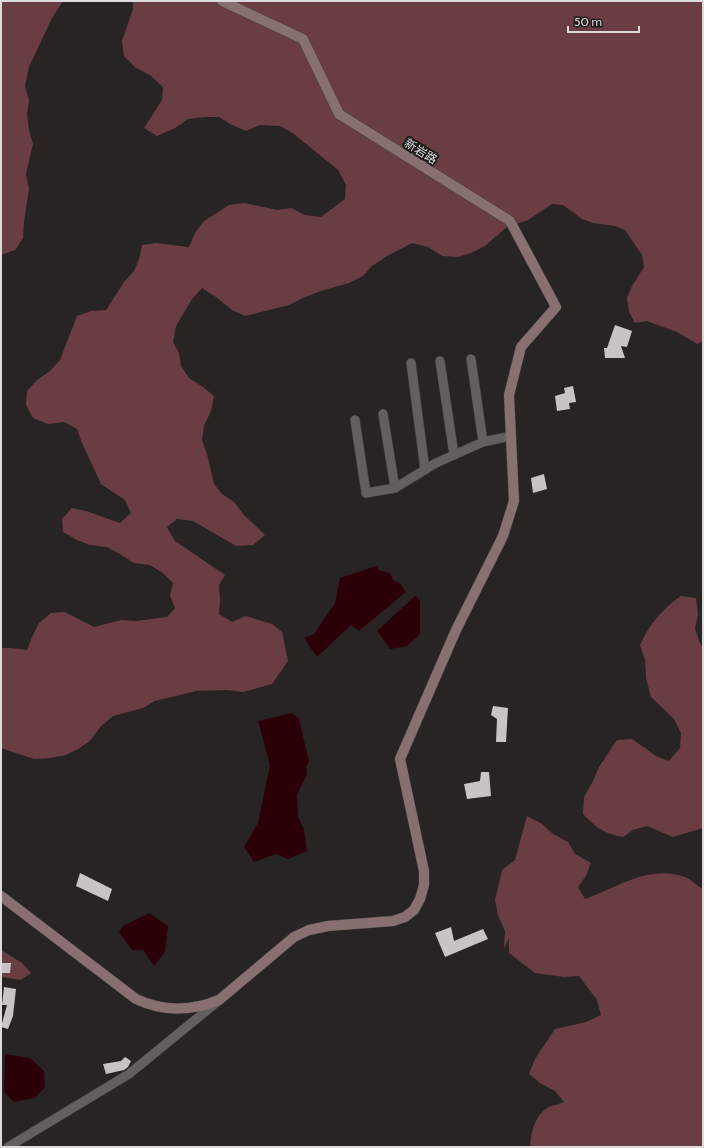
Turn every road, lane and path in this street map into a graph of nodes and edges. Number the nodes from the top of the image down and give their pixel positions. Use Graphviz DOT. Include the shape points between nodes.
graph roads {
  1 [pos="222,1"];
  2 [pos="471,360"];
  3 [pos="440,361"];
  4 [pos="411,363"];
  5 [pos="383,414"];
  6 [pos="355,420"];
  7 [pos="511,436"];
  8 [pos="483,442"];
  9 [pos="454,455"];
  10 [pos="425,470"];
  11 [pos="395,488"];
  12 [pos="1,896"];
  13 [pos="219,1000"];
  14 [pos="8,1147"];
  1 -- 7 [label="street, 新岩路" via="303,39 339,114 510,221 556,307 522,347 509,396"];
  2 -- 8 [label="street"];
  3 -- 9 [label="street"];
  4 -- 10 [label="street"];
  5 -- 11 [label="street"];
  6 -- 11 [label="street" via="366,493"];
  7 -- 8 [label="street"];
  7 -- 13 [label="street" via="514,501 503,536 456,630 400,759 424,871 420,899 414,910 405,917 393,921 328,926 309,930 294,937"];
  8 -- 9 [label="street"];
  9 -- 10 [label="street"];
  10 -- 11 [label="street"];
  12 -- 13 [label="street" via="136,999 156,1007 180,1008 200,1006"];
  13 -- 14 [label="street" via="129,1074"];
}
